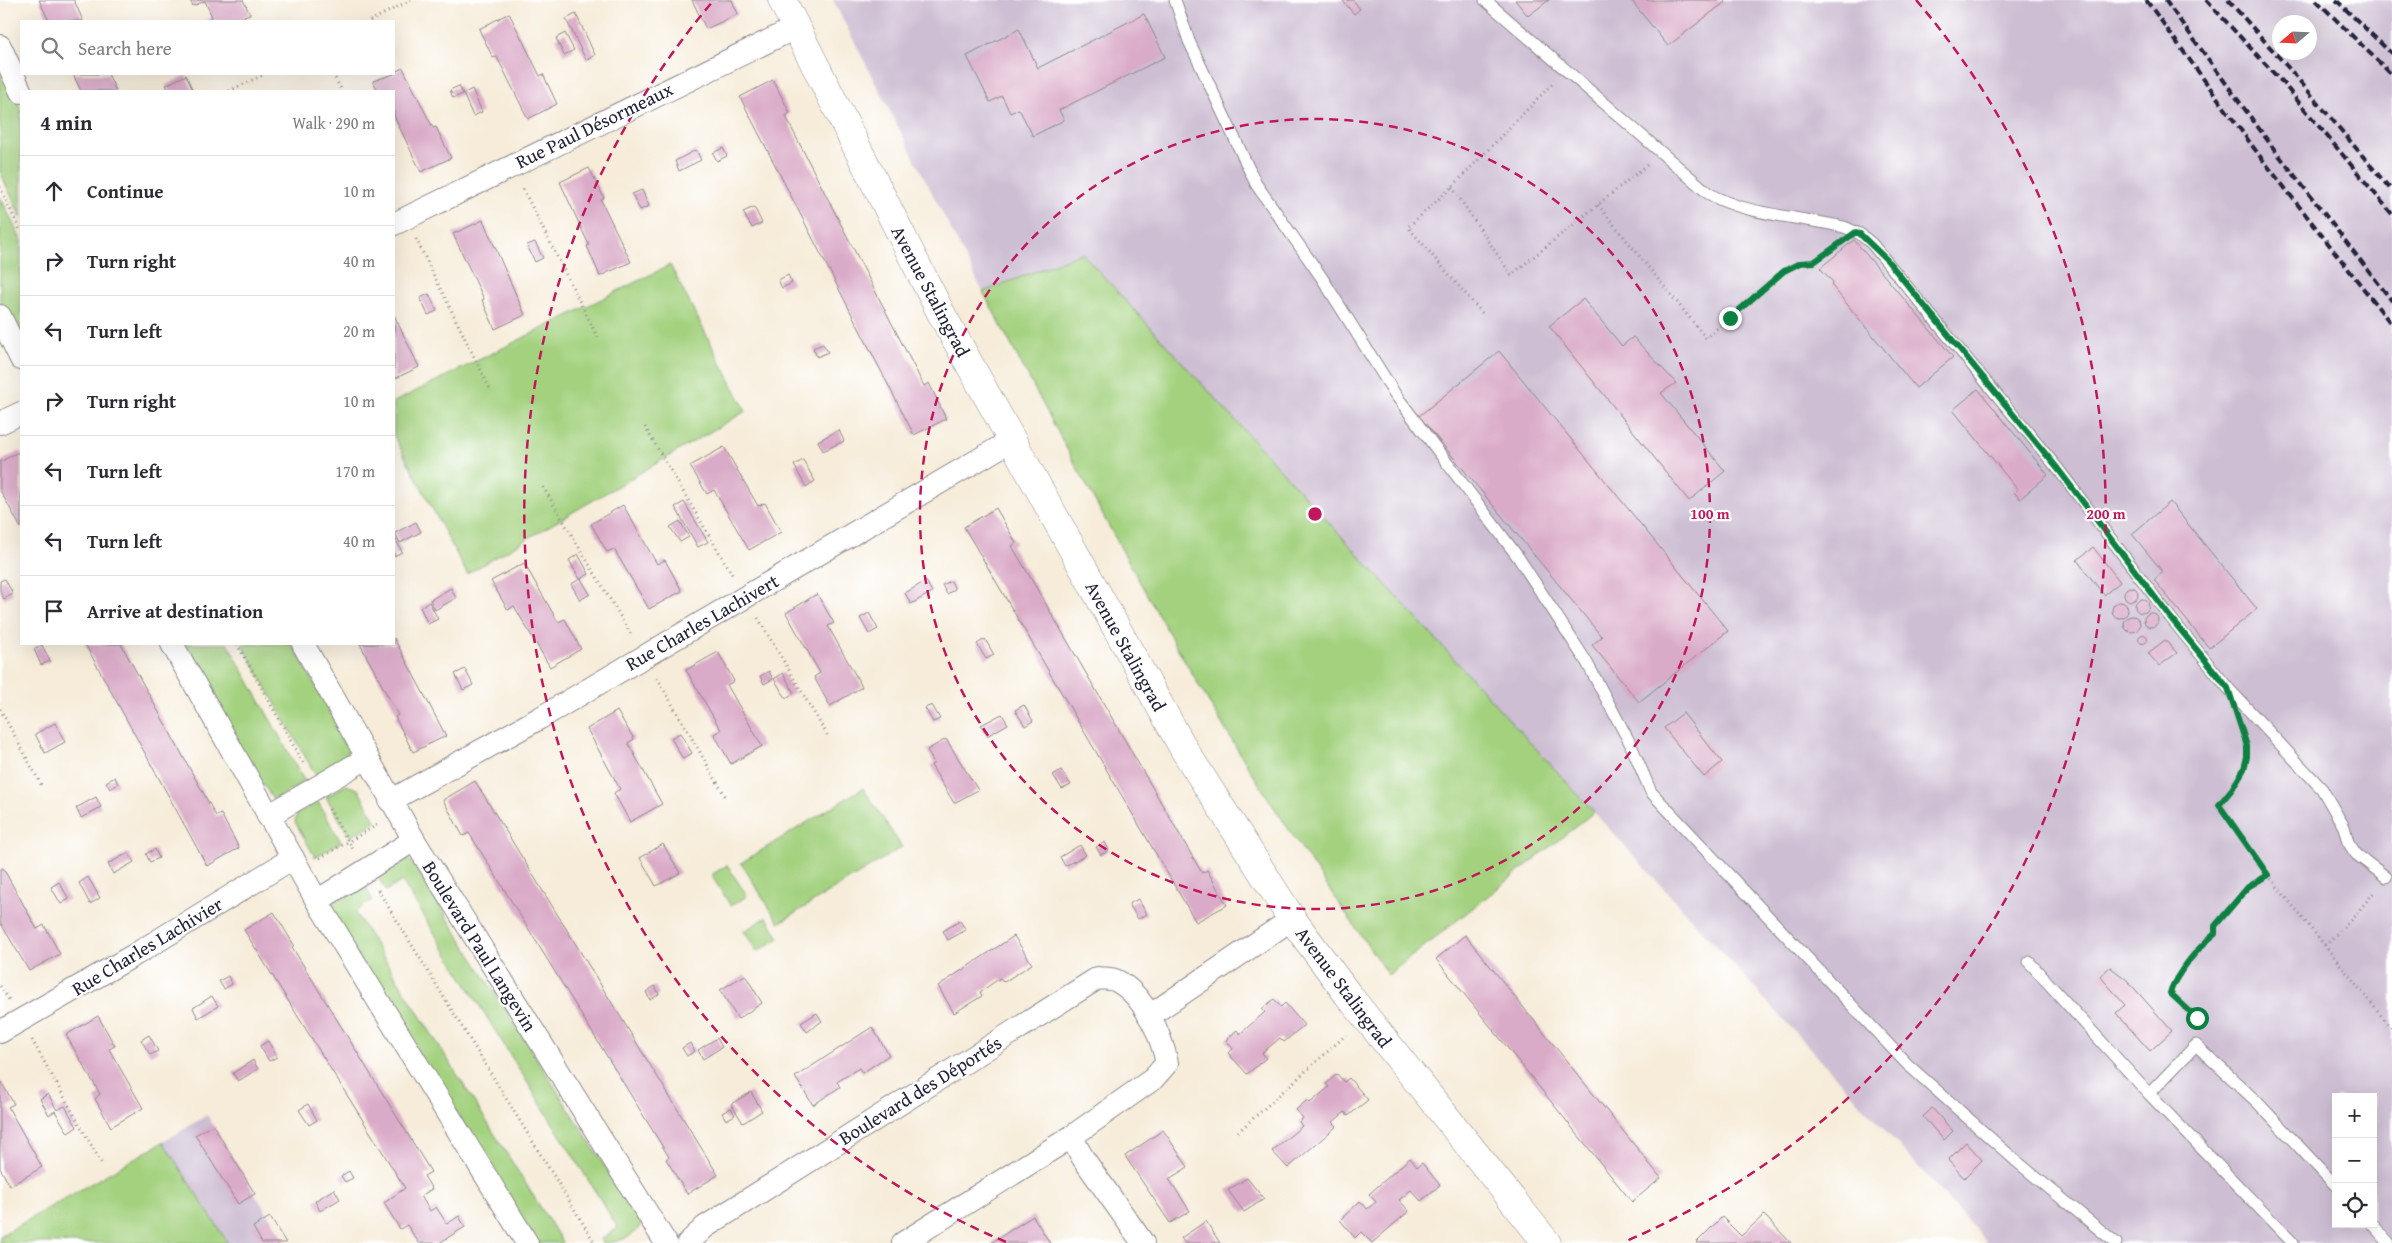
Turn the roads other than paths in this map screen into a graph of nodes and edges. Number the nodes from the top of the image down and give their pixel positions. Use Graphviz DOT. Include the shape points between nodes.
graph roads {
  1 [pos="782,0"];
  2 [pos="1175,0"];
  3 [pos="1485,0"];
  4 [pos="795,28"];
  5 [pos="0,46"];
  6 [pos="20,90"];
  7 [pos="399,221"];
  8 [pos="0,316"];
  9 [pos="20,356"];
  10 [pos="20,413"];
  11 [pos="0,423"];
  12 [pos="1012,440"];
  13 [pos="173,645"];
  14 [pos="304,645"];
  15 [pos="367,758"];
  16 [pos="394,807"];
  17 [pos="268,816"];
  18 [pos="414,840"];
  19 [pos="296,864"];
  20 [pos="2386,877"];
  21 [pos="316,901"];
  22 [pos="1292,918"];
  23 [pos="2029,962"];
  24 [pos="1149,1016"];
  25 [pos="0,1032"];
  26 [pos="2149,1094"];
  27 [pos="1071,1136"];
  28 [pos="2333,1183"];
  29 [pos="2376,1228"];
  30 [pos="526,1243"];
  31 [pos="666,1243"];
  32 [pos="688,1243"];
  33 [pos="903,1243"];
  34 [pos="1143,1243"];
  35 [pos="1547,1243"];
  36 [pos="2116,1243"];
  37 [pos="2293,1243"];
  38 [pos="2389,1243"];
  1 -- 4 [label="street, Avenue Stalingrad"];
  2 -- 36 [label="lane" via="1189,41 1256,184 1322,278 1395,394 1518,557 1586,661 1652,792 1907,1064 2015,1160"];
  3 -- 20 [label="lane" via="1708,193 1727,204 1827,223 1856,232 1872,244 2058,469 2228,688 2322,789 2356,854"];
  4 -- 7 [label="street, Rue Paul Désormeaux"];
  4 -- 12 [label="street, Avenue Stalingrad" via="941,312"];
  5 -- 6 [label="street"];
  8 -- 9 [label="street"];
  10 -- 11 [label="street"];
  12 -- 16 [label="street, Rue Charles Lachivert"];
  12 -- 22 [label="street, Avenue Stalingrad" via="1184,751"];
  13 -- 17 [label="street"];
  14 -- 15 [label="street, Boulevard Paul Langevin"];
  15 -- 16 [label="street, Boulevard Paul Langevin"];
  15 -- 17 [label="street"];
  16 -- 18 [label="street, Boulevard Paul Langevin"];
  17 -- 19 [label="street"];
  18 -- 21 [label="street"];
  18 -- 31 [label="street, Boulevard Paul Langevin"];
  19 -- 21 [label="street"];
  19 -- 25 [label="street, Rue Charles Lachivier"];
  21 -- 30 [label="street"];
  22 -- 24 [label="street"];
  22 -- 35 [label="street, Avenue Stalingrad" via="1428,1097"];
  23 -- 26 [label="lane"];
  24 -- 27 [label="street, Boulevard des Déportés" via="1162,1038 1167,1063 1153,1079"];
  24 -- 32 [label="street, Boulevard des Déportés" via="1133,994 1116,980 1098,978 704,1227"];
  26 -- 28 [label="lane" via="2196,1045 2257,1102"];
  26 -- 37 [label="lane"];
  27 -- 33 [label="street, Boulevard des Déportés"];
  27 -- 34 [label="street"];
  29 -- 38 [label="lane"];
}
